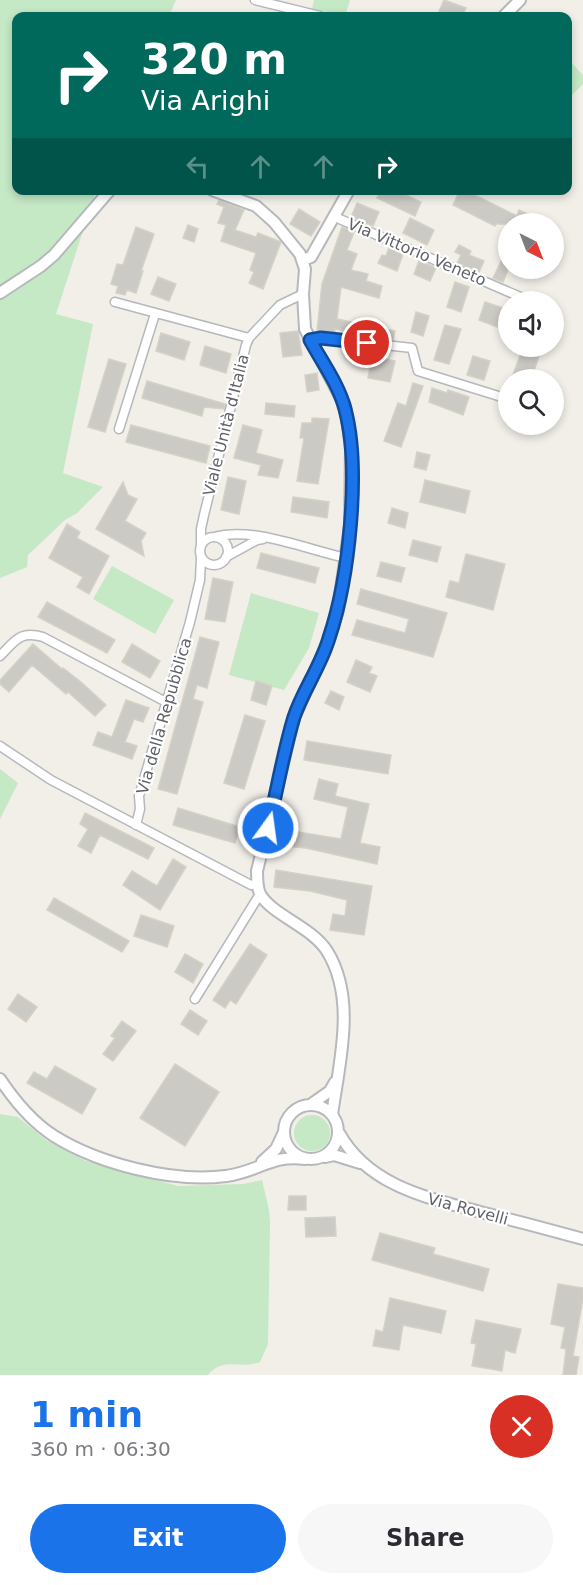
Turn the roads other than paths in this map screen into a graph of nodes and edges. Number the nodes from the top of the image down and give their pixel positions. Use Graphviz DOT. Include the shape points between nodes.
graph roads {
  1 [pos="255,0"];
  2 [pos="520,0"];
  3 [pos="304,12"];
  4 [pos="508,12"];
  5 [pos="106,195"];
  6 [pos="226,195"];
  7 [pos="346,195"];
  8 [pos="335,217"];
  9 [pos="303,261"];
  10 [pos="507,291"];
  11 [pos="0,292"];
  12 [pos="303,294"];
  13 [pos="116,302"];
  14 [pos="155,314"];
  15 [pos="249,338"];
  16 [pos="310,340"];
  17 [pos="498,396"];
  18 [pos="119,429"];
  19 [pos="214,537"];
  20 [pos="267,538"];
  21 [pos="201,546"];
  22 [pos="201,557"];
  23 [pos="226,557"];
  24 [pos="346,558"];
  25 [pos="214,565"];
  26 [pos="200,580"];
  27 [pos="0,656"];
  28 [pos="166,702"];
  29 [pos="0,746"];
  30 [pos="136,825"];
  31 [pos="259,889"];
  32 [pos="195,999"];
  33 [pos="338,1076"];
  34 [pos="0,1080"];
  35 [pos="309,1105"];
  36 [pos="333,1115"];
  37 [pos="284,1130"];
  38 [pos="339,1133"];
  39 [pos="322,1157"];
  40 [pos="305,1159"];
  41 [pos="360,1162"];
  42 [pos="255,1168"];
  43 [pos="583,1239"];
  1 -- 3 [label="street"];
  2 -- 4 [label="street"];
  5 -- 11 [label="street" via="54,255"];
  6 -- 9 [label="street" via="256,206 274,222"];
  7 -- 8 [label="street"];
  8 -- 9 [label="street" via="311,256"];
  8 -- 10 [label="street, Via Vittorio Veneto"];
  9 -- 12 [label="street"];
  12 -- 15 [label="street, Viale Unità d'Italia" via="280,305"];
  12 -- 16 [label="street" via="305,329"];
  13 -- 14 [label="street"];
  14 -- 15 [label="street"];
  14 -- 18 [label="street"];
  15 -- 21 [label="street, Viale Unità d'Italia" via="204,515"];
  16 -- 17 [label="street" via="412,348 418,371"];
  16 -- 24 [label="street" via="345,406 349,424 351,496"];
  19 -- 20 [label="street"];
  19 -- 21 [label="street"];
  19 -- 23 [label="street" via="227,546"];
  20 -- 23 [label="street"];
  20 -- 24 [label="street"];
  21 -- 22 [label="street"];
  22 -- 25 [label="street"];
  22 -- 26 [label="street, Via della Repubblica"];
  23 -- 25 [label="street"];
  24 -- 31 [label="street" via="329,640 294,718 257,871"];
  25 -- 26 [label="street"];
  26 -- 28 [label="street, Via della Repubblica"];
  27 -- 28 [label="street" via="24,634 32,633"];
  28 -- 30 [label="street, Via della Repubblica"];
  29 -- 30 [label="street" via="51,780"];
  30 -- 31 [label="street"];
  31 -- 32 [label="street"];
  31 -- 33 [label="street" via="269,904 314,936 335,968 344,1006"];
  33 -- 35 [label="street" via="330,1091"];
  33 -- 36 [label="street"];
  34 -- 42 [label="street" via="35,1121 53,1135 105,1159 138,1169 196,1177 223,1177"];
  35 -- 36 [label="street" via="320,1106"];
  35 -- 37 [label="street" via="292,1113"];
  36 -- 38 [label="street"];
  37 -- 40 [label="street" via="289,1149"];
  37 -- 42 [label="street" via="276,1149"];
  38 -- 39 [label="street" via="332,1150"];
  38 -- 41 [label="street, Via Rovelli"];
  39 -- 40 [label="street"];
  39 -- 41 [label="street, Via Rovelli" via="334,1155"];
  40 -- 42 [label="street" via="278,1159"];
  41 -- 43 [label="street, Via Rovelli" via="386,1181 415,1194"];
}
